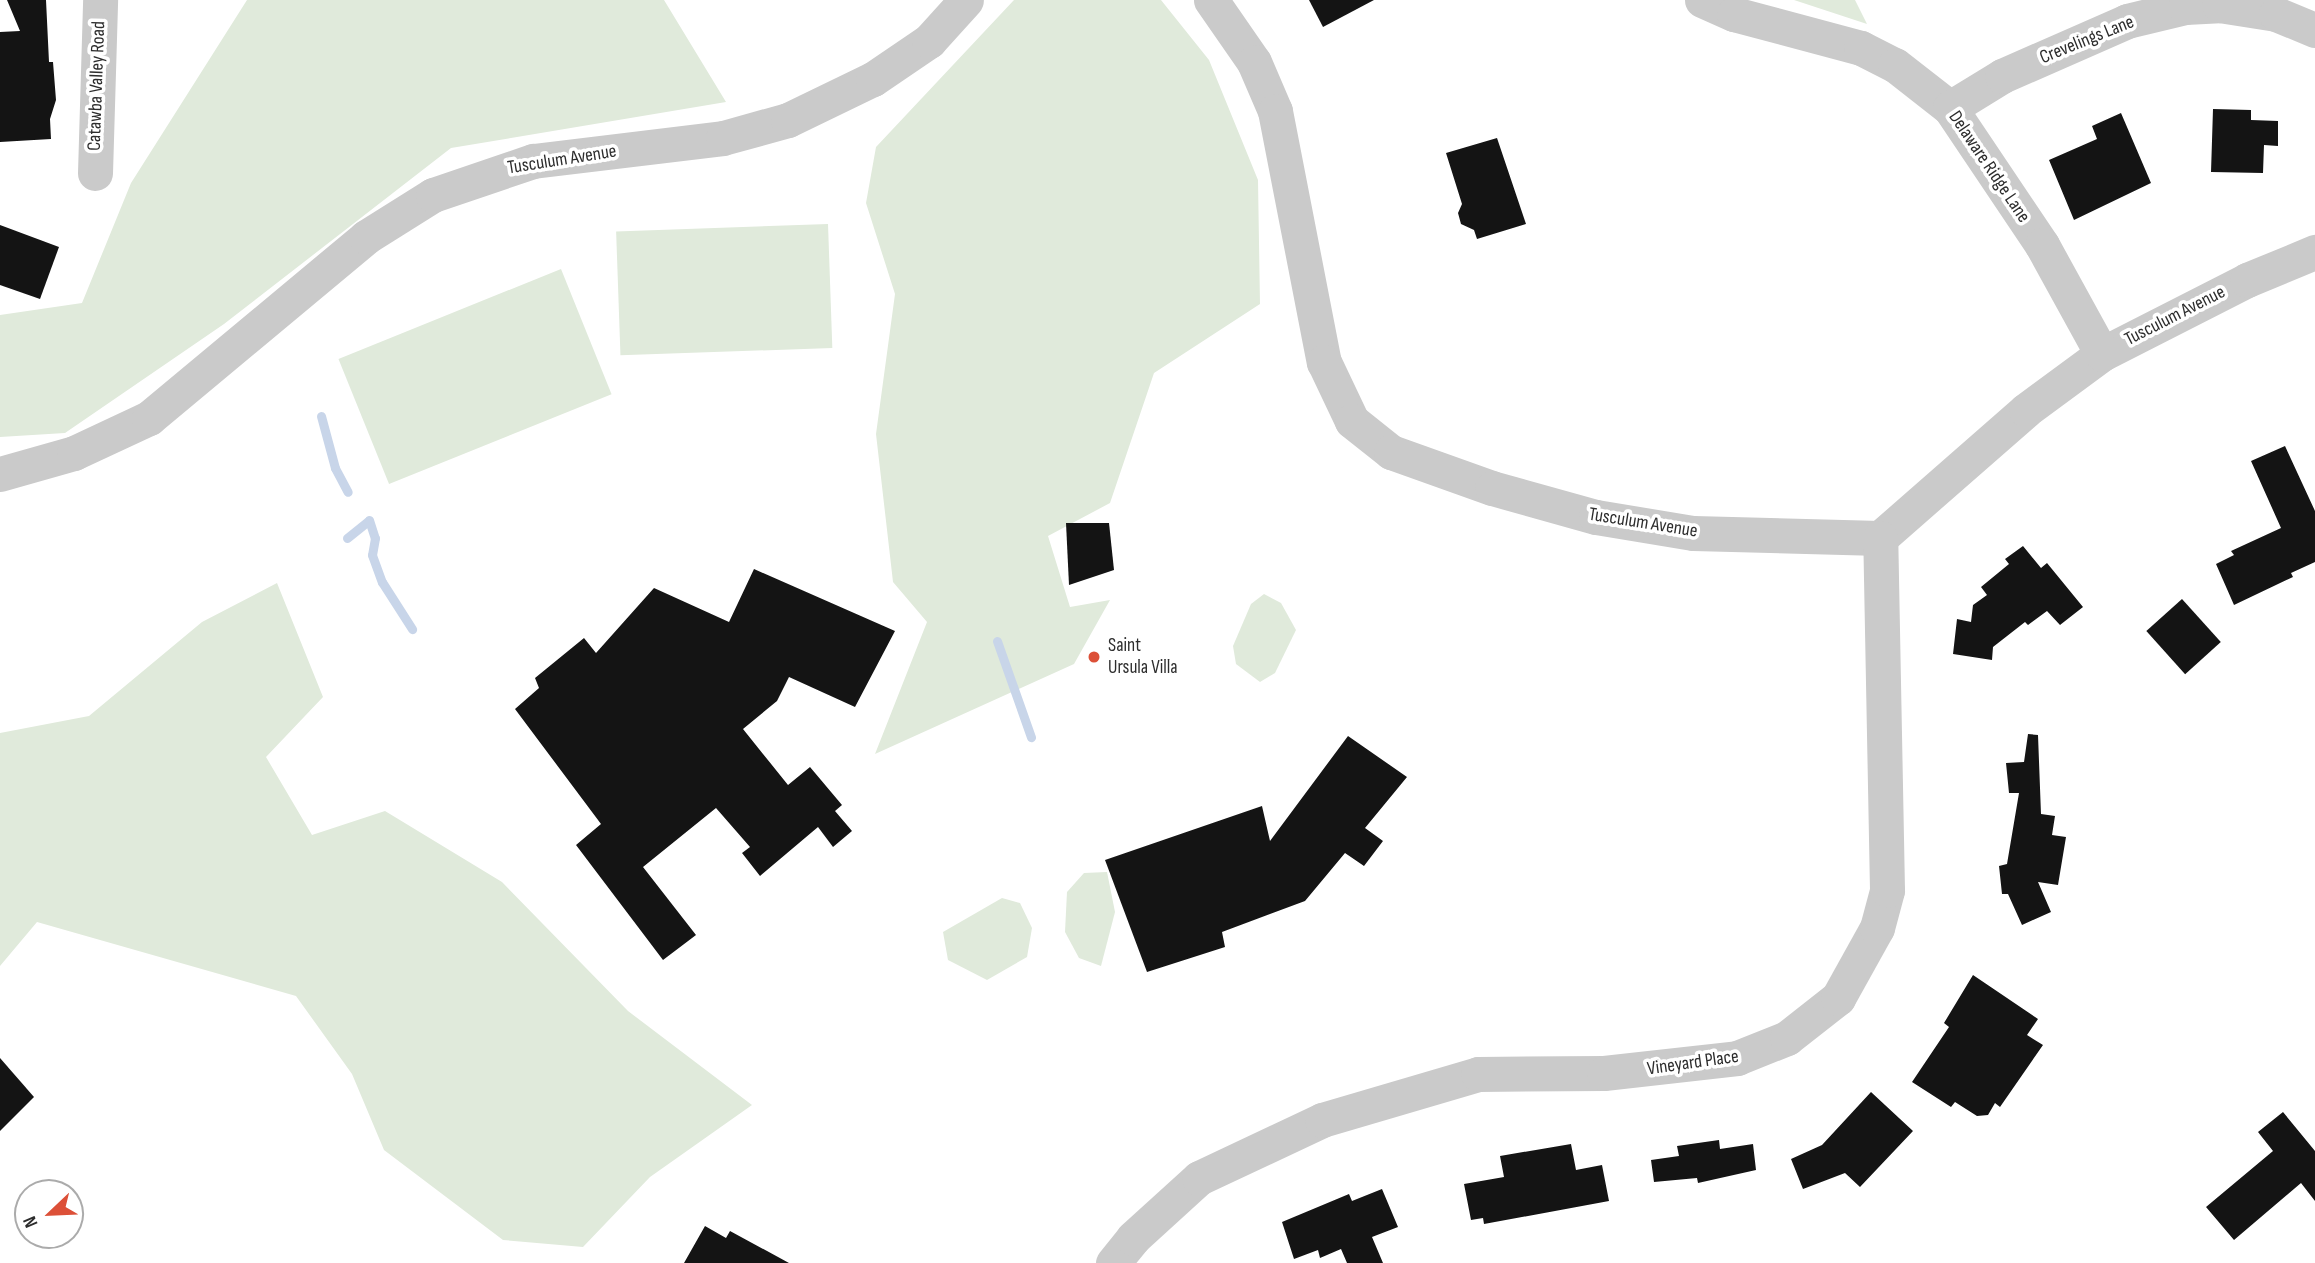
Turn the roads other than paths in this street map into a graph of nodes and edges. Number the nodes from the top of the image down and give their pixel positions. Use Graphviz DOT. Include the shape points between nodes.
graph roads {
  1 [pos="100,0"];
  2 [pos="966,0"];
  3 [pos="1211,0"];
  4 [pos="1702,0"];
  5 [pos="2315,30"];
  6 [pos="1950,108"];
  7 [pos="95,173"];
  8 [pos="2315,252"];
  9 [pos="2102,354"];
  10 [pos="0,474"];
  11 [pos="1880,538"];
  12 [pos="1113,1263"];
  1 -- 7 [label="street, Catawba Valley Road"];
  2 -- 10 [label="street, Tusculum Avenue" via="929,41 873,79 788,120 723,138 533,160 433,195 366,237 149,418 74,453"];
  3 -- 11 [label="street, Tusculum Avenue" via="1254,62 1275,111 1324,362 1342,407 1370,437 1391,452 1492,488 1596,517 1693,533"];
  4 -- 6 [label="street, Delaware Ridge Lane" via="1861,48 1895,65"];
  5 -- 6 [label="street, Crevelings Lane" via="2276,14 2219,5 2185,7 2127,21 2003,76"];
  6 -- 9 [label="street, Delaware Ridge Lane" via="2042,246"];
  8 -- 9 [label="street, Tusculum Avenue" via="2247,280"];
  9 -- 11 [label="street, Tusculum Avenue" via="2026,410"];
  11 -- 12 [label="street, Vineyard Place" via="1887,890 1877,928 1838,998 1809,1025 1775,1046 1737,1058 1604,1073 1478,1074 1322,1120 1199,1178 1133,1238"];
}
